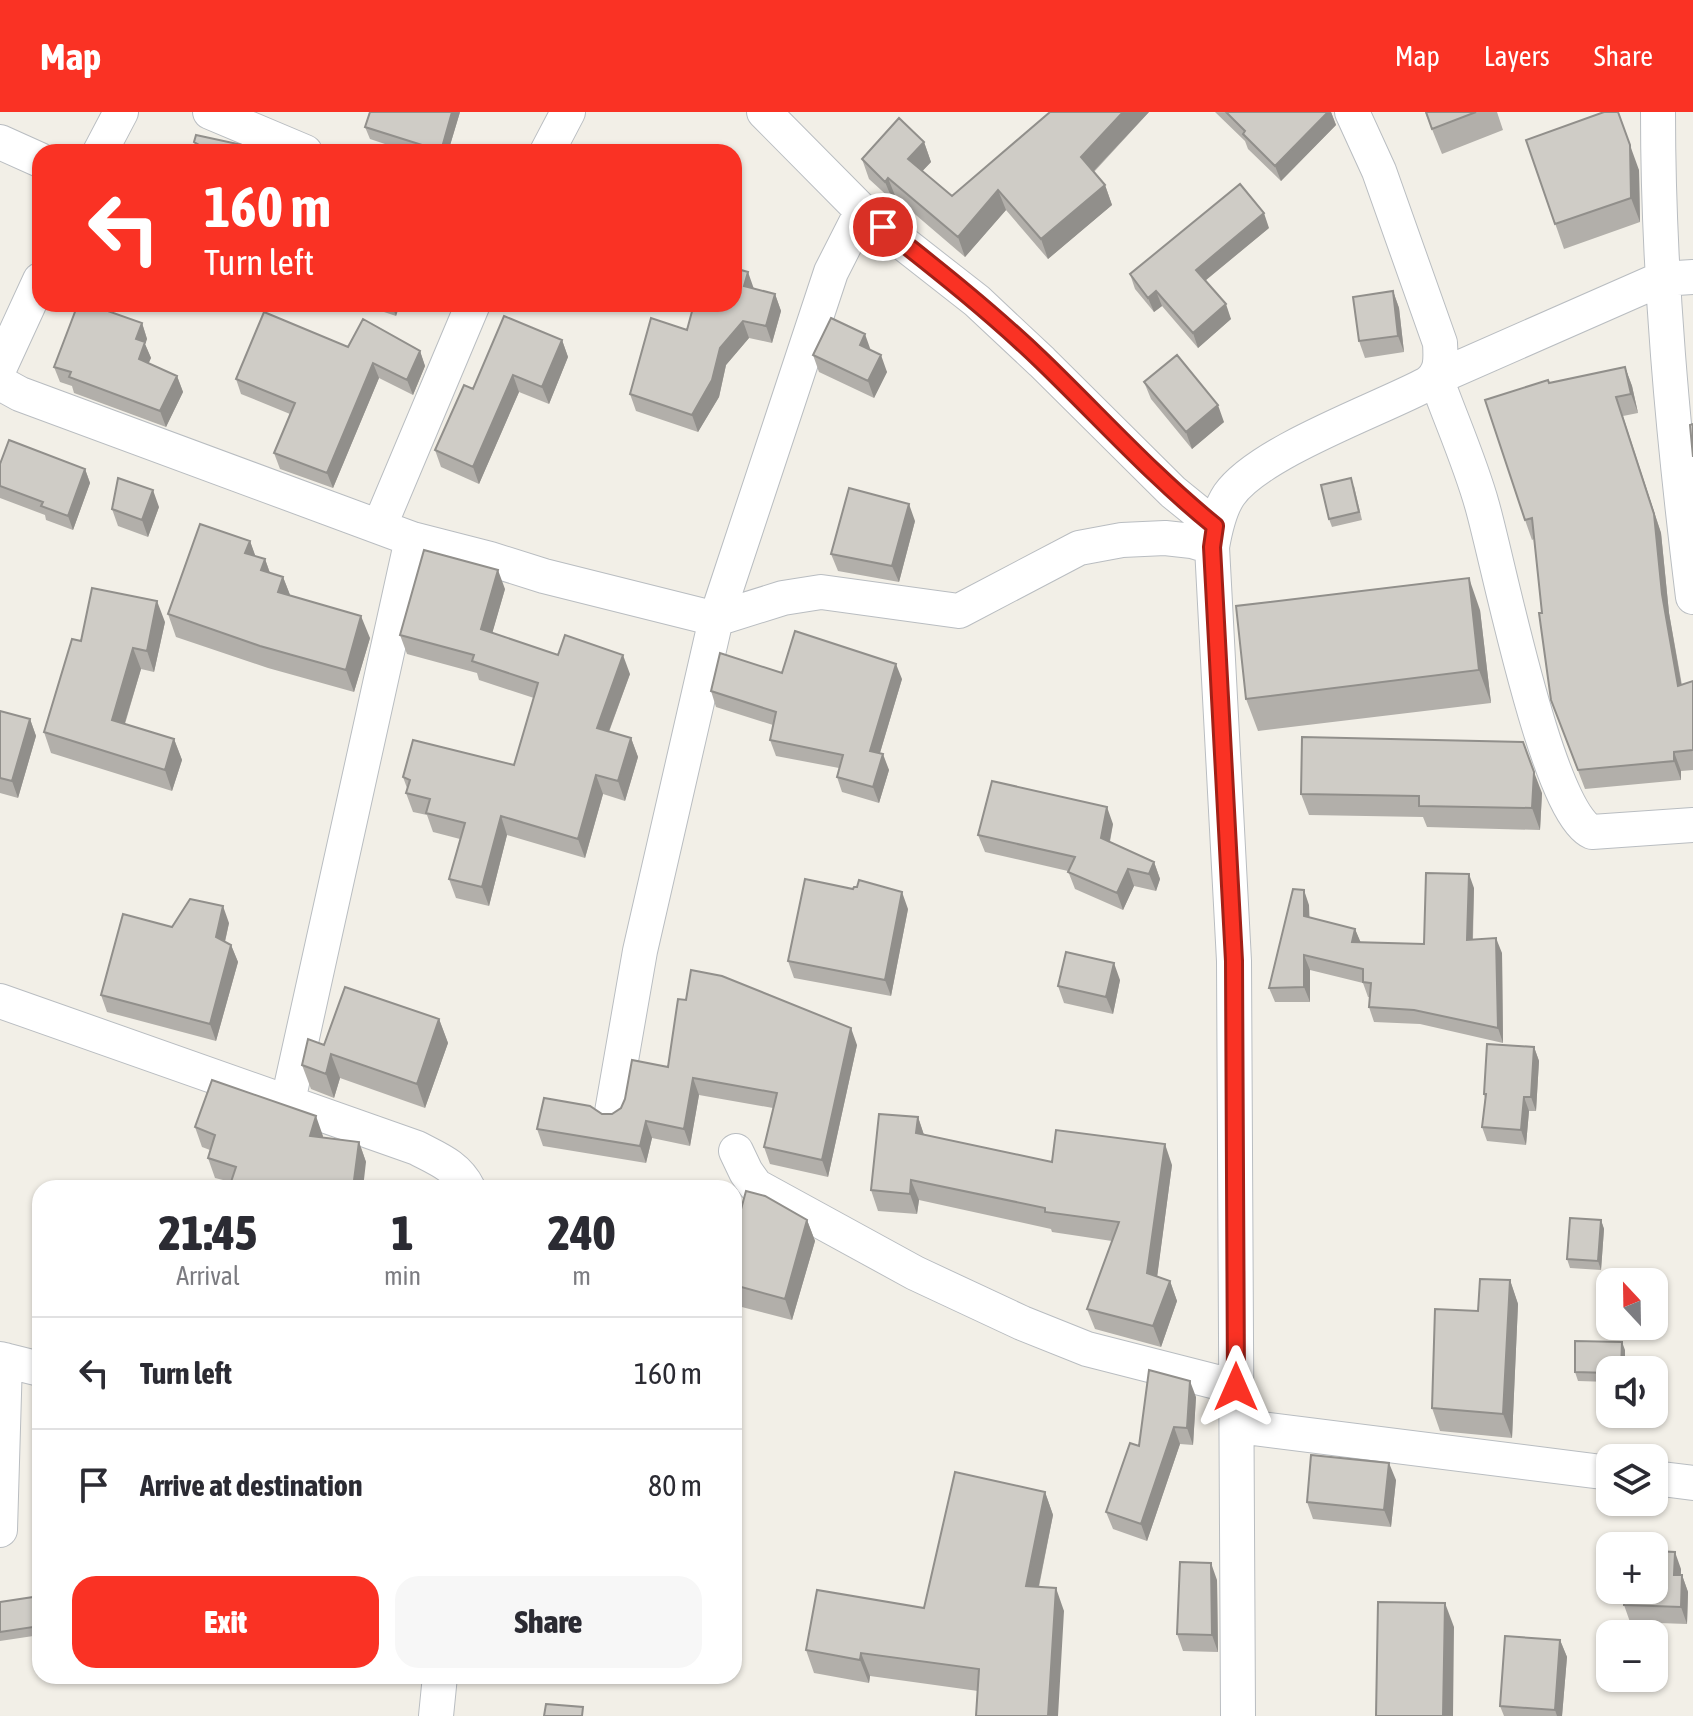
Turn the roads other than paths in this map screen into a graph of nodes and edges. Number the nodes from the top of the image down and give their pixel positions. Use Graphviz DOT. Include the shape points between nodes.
graph roads {
  1 [pos="121,112"];
  2 [pos="210,112"];
  3 [pos="568,112"];
  4 [pos="764,112"];
  5 [pos="1352,112"];
  6 [pos="1658,112"];
  7 [pos="0,142"];
  8 [pos="104,144"];
  9 [pos="286,144"];
  10 [pos="551,144"];
  11 [pos="32,156"];
  12 [pos="862,211"];
  13 [pos="1677,278"];
  14 [pos="32,297"];
  15 [pos="470,312"];
  16 [pos="0,367"];
  17 [pos="1436,378"];
  18 [pos="0,383"];
  19 [pos="380,525"];
  20 [pos="1214,537"];
  21 [pos="412,539"];
  22 [pos="1693,597"];
  23 [pos="716,619"];
  24 [pos="1693,825"];
  25 [pos="0,1001"];
  26 [pos="288,1101"];
  27 [pos="612,1112"];
  28 [pos="736,1151"];
  29 [pos="464,1180"];
  30 [pos="3,1360"];
  31 [pos="32,1367"];
  32 [pos="1236,1387"];
  33 [pos="1237,1426"];
  34 [pos="1596,1471"];
  35 [pos="1668,1480"];
  36 [pos="1693,1483"];
  37 [pos="1,1510"];
  38 [pos="439,1684"];
  39 [pos="436,1716"];
  40 [pos="1238,1716"];
  1 -- 8 [label="street"];
  2 -- 9 [label="street"];
  3 -- 10 [label="street"];
  4 -- 12 [label="street"];
  5 -- 17 [label="street" via="1379,171 1440,343"];
  6 -- 13 [label="street"];
  7 -- 11 [label="street"];
  12 -- 20 [label="street" via="977,301"];
  12 -- 23 [label="street" via="831,272"];
  13 -- 17 [label="street"];
  13 -- 22 [label="street" via="1675,453"];
  14 -- 16 [label="street"];
  15 -- 19 [label="street"];
  17 -- 20 [label="street" via="1260,467 1230,494"];
  17 -- 24 [label="street" via="1482,504 1515,640 1573,814 1592,832"];
  18 -- 19 [label="street"];
  19 -- 21 [label="street"];
  20 -- 23 [label="street" via="1122,540 1079,548 959,611 821,592"];
  20 -- 32 [label="street" via="1234,961"];
  21 -- 23 [label="street"];
  21 -- 26 [label="street"];
  23 -- 27 [label="street" via="643,938"];
  25 -- 26 [label="street"];
  26 -- 29 [label="street" via="417,1148 453,1167"];
  28 -- 32 [label="street" via="756,1186 971,1301 1087,1349"];
  30 -- 31 [label="street"];
  30 -- 37 [label="street"];
  32 -- 33 [label="street"];
  33 -- 34 [label="street"];
  33 -- 40 [label="street"];
  35 -- 36 [label="street"];
  38 -- 39 [label="street"];
}
